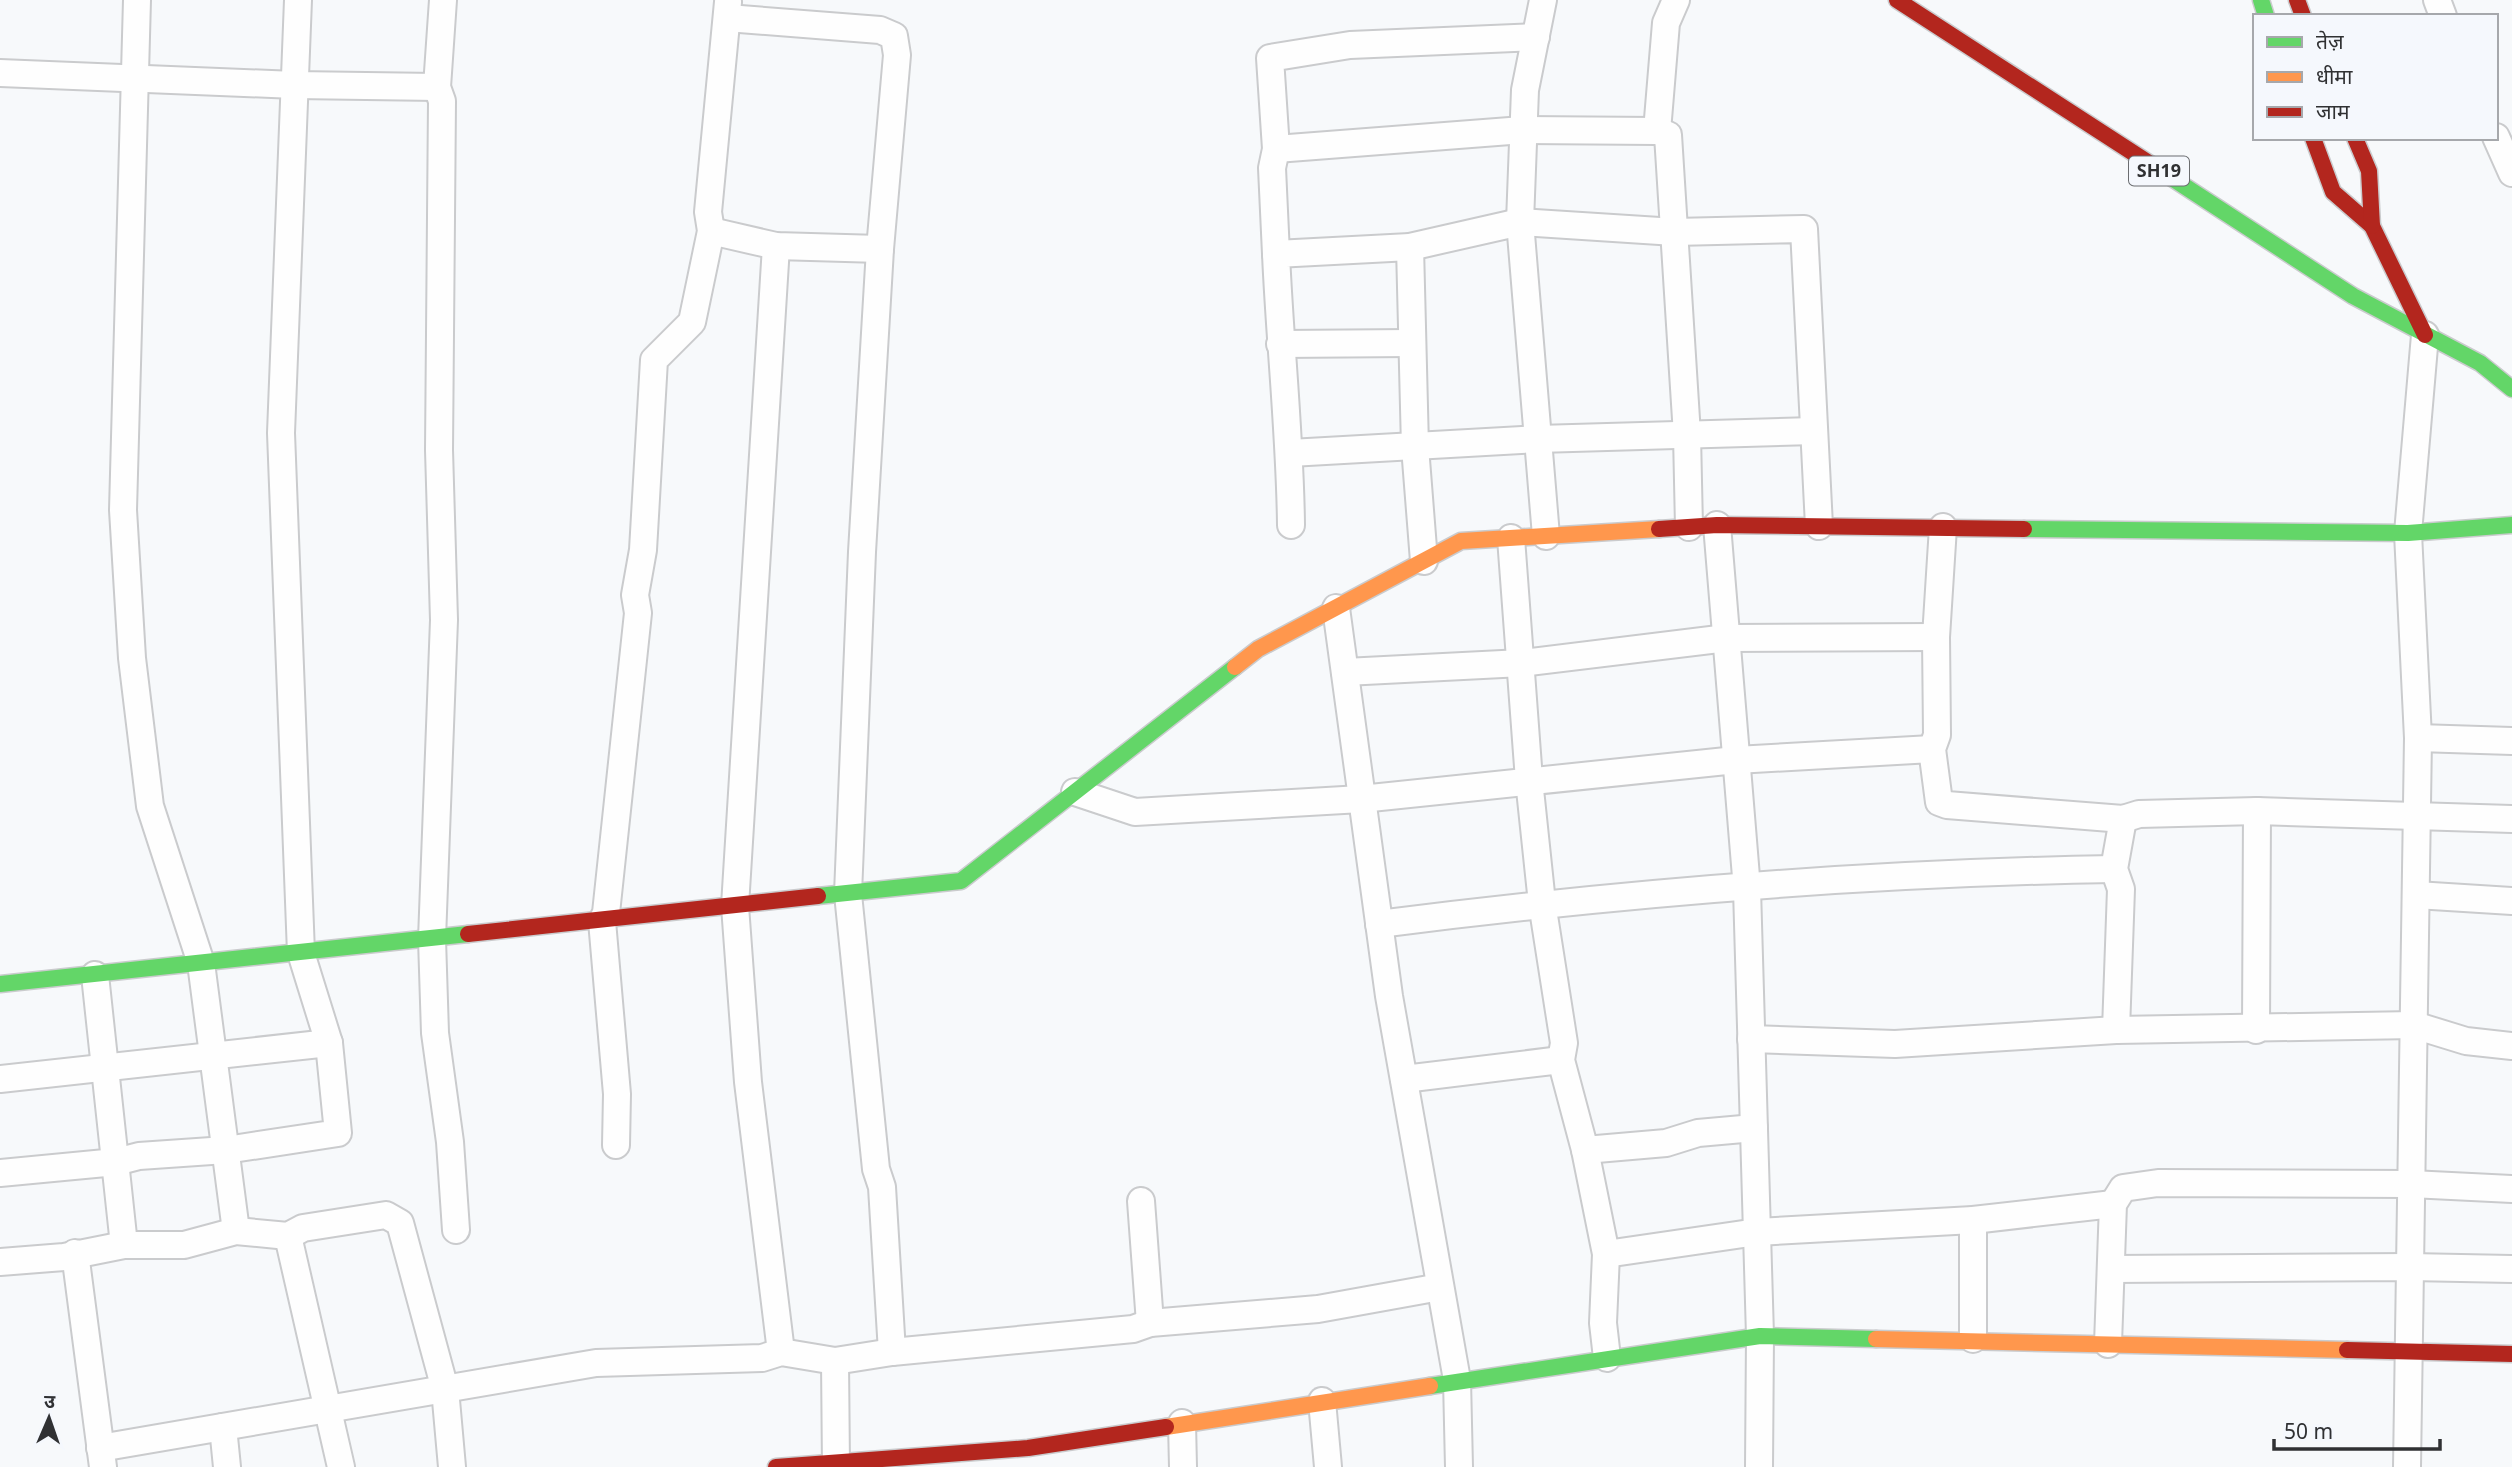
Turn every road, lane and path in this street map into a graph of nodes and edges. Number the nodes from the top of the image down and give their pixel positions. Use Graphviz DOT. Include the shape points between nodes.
graph roads {
  1 [pos="137,0"];
  2 [pos="298,0"];
  3 [pos="443,0"];
  4 [pos="1543,0"];
  5 [pos="1676,0"];
  6 [pos="1898,0"];
  7 [pos="728,9"];
  8 [pos="1536,37"];
  9 [pos="0,73"];
  10 [pos="133,78"];
  11 [pos="295,85"];
  12 [pos="438,87"];
  13 [pos="1523,130"];
  14 [pos="1657,131"];
  15 [pos="2314,140"];
  16 [pos="2356,140"];
  17 [pos="2497,140"];
  18 [pos="1276,149"];
  19 [pos="2512,173"];
  20 [pos="1520,222"];
  21 [pos="2372,226"];
  22 [pos="711,231"];
  23 [pos="1675,232"];
  24 [pos="776,246"];
  25 [pos="1410,247"];
  26 [pos="880,249"];
  27 [pos="1276,254"];
  28 [pos="2425,335"];
  29 [pos="1412,343"];
  30 [pos="1280,344"];
  31 [pos="2512,389"];
  32 [pos="1814,431"];
  33 [pos="1687,435"];
  34 [pos="1538,439"];
  35 [pos="1415,447"];
  36 [pos="1290,453"];
  37 [pos="1291,525"];
  38 [pos="1717,525"];
  39 [pos="2512,525"];
  40 [pos="1819,526"];
  41 [pos="1689,527"];
  42 [pos="1943,527"];
  43 [pos="2408,533"];
  44 [pos="1546,536"];
  45 [pos="1511,538"];
  46 [pos="1424,561"];
  47 [pos="1336,608"];
  48 [pos="1936,636"];
  49 [pos="1727,638"];
  50 [pos="1522,663"];
  51 [pos="1345,672"];
  52 [pos="2418,738"];
  53 [pos="2512,741"];
  54 [pos="1932,749"];
  55 [pos="1736,760"];
  56 [pos="1529,780"];
  57 [pos="1075,792"];
  58 [pos="1362,797"];
  59 [pos="2257,811"];
  60 [pos="2417,815"];
  61 [pos="2123,819"];
  62 [pos="2512,819"];
  63 [pos="2114,869"];
  64 [pos="1747,889"];
  65 [pos="848,894"];
  66 [pos="2416,895"];
  67 [pos="2512,901"];
  68 [pos="1542,903"];
  69 [pos="735,906"];
  70 [pos="602,921"];
  71 [pos="1379,924"];
  72 [pos="432,940"];
  73 [pos="302,953"];
  74 [pos="201,963"];
  75 [pos="95,975"];
  76 [pos="0,984"];
  77 [pos="2414,1025"];
  78 [pos="2116,1030"];
  79 [pos="2256,1030"];
  80 [pos="1751,1039"];
  81 [pos="328,1044"];
  82 [pos="2512,1046"];
  83 [pos="215,1057"];
  84 [pos="1561,1060"];
  85 [pos="106,1067"];
  86 [pos="0,1079"];
  87 [pos="1404,1079"];
  88 [pos="1754,1128"];
  89 [pos="616,1144"];
  90 [pos="226,1150"];
  91 [pos="1584,1150"];
  92 [pos="117,1162"];
  93 [pos="0,1174"];
  94 [pos="2411,1185"];
  95 [pos="2512,1189"];
  96 [pos="1141,1201"];
  97 [pos="2113,1204"];
  98 [pos="1973,1220"];
  99 [pos="456,1230"];
  100 [pos="236,1231"];
  101 [pos="1757,1232"];
  102 [pos="288,1236"];
  103 [pos="124,1245"];
  104 [pos="75,1253"];
  105 [pos="1605,1254"];
  106 [pos="0,1262"];
  107 [pos="2410,1267"];
  108 [pos="2113,1269"];
  109 [pos="2512,1269"];
  110 [pos="1440,1287"];
  111 [pos="1150,1323"];
  112 [pos="1760,1336"];
  113 [pos="1973,1339"];
  114 [pos="2108,1344"];
  115 [pos="2409,1351"];
  116 [pos="781,1352"];
  117 [pos="892,1352"];
  118 [pos="2512,1354"];
  119 [pos="1607,1358"];
  120 [pos="835,1361"];
  121 [pos="1457,1380"];
  122 [pos="445,1389"];
  123 [pos="1322,1401"];
  124 [pos="330,1410"];
  125 [pos="1182,1423"];
  126 [pos="223,1427"];
  127 [pos="1029,1457"];
  128 [pos="101,1458"];
  129 [pos="836,1465"];
  130 [pos="228,1467"];
  131 [pos="341,1467"];
  132 [pos="452,1467"];
  133 [pos="776,1467"];
  134 [pos="1184,1467"];
  135 [pos="1328,1467"];
  136 [pos="1458,1467"];
  137 [pos="1759,1467"];
  138 [pos="2407,1467"];
  1 -- 10 [label="street"];
  2 -- 11 [label="street"];
  3 -- 12 [label="street"];
  4 -- 8 [label="street"];
  5 -- 14 [label="street" via="1666,23"];
  6 -- 28 [label="street, SH19" via="2353,296"];
  7 -- 22 [label="street" via="708,212"];
  7 -- 26 [label="street" via="880,30 894,36 897,55"];
  8 -- 13 [label="street" via="1525,90"];
  8 -- 18 [label="street" via="1350,45 1270,58"];
  9 -- 10 [label="street"];
  10 -- 11 [label="street"];
  10 -- 74 [label="street" via="123,510 132,658 150,806"];
  11 -- 12 [label="street"];
  11 -- 73 [label="street" via="281,433"];
  12 -- 72 [label="street" via="442,101 439,450 443,620"];
  13 -- 14 [label="street"];
  13 -- 18 [label="street"];
  13 -- 20 [label="street"];
  14 -- 23 [label="street" via="1668,135"];
  15 -- 21 [label="street" via="2333,192"];
  16 -- 21 [label="street" via="2369,171"];
  17 -- 19 [label="street"];
  18 -- 27 [label="street" via="1272,168"];
  20 -- 23 [label="street"];
  20 -- 25 [label="street"];
  20 -- 34 [label="street"];
  21 -- 28 [label="street"];
  22 -- 24 [label="street"];
  22 -- 70 [label="street" via="692,322 654,360 643,550 635,595 638,612"];
  23 -- 32 [label="street" via="1804,229"];
  23 -- 33 [label="street"];
  24 -- 26 [label="street"];
  24 -- 69 [label="street"];
  25 -- 27 [label="street"];
  25 -- 29 [label="street"];
  26 -- 65 [label="street"];
  27 -- 30 [label="street"];
  28 -- 31 [label="street, SH19" via="2480,363"];
  28 -- 43 [label="street"];
  29 -- 30 [label="street"];
  29 -- 35 [label="street"];
  30 -- 36 [label="street"];
  32 -- 33 [label="street"];
  32 -- 40 [label="street"];
  33 -- 34 [label="street"];
  33 -- 41 [label="street"];
  34 -- 35 [label="street"];
  34 -- 44 [label="street"];
  35 -- 36 [label="street"];
  35 -- 46 [label="street"];
  36 -- 37 [label="street"];
  38 -- 40 [label="street"];
  38 -- 41 [label="street"];
  38 -- 49 [label="street"];
  39 -- 43 [label="street"];
  40 -- 42 [label="street"];
  41 -- 44 [label="street"];
  42 -- 43 [label="street"];
  42 -- 48 [label="street"];
  43 -- 52 [label="street"];
  44 -- 45 [label="street"];
  45 -- 46 [label="street" via="1461,541"];
  45 -- 50 [label="street"];
  46 -- 47 [label="street"];
  47 -- 51 [label="street"];
  47 -- 57 [label="street" via="1258,649"];
  48 -- 49 [label="street"];
  48 -- 54 [label="street" via="1937,735"];
  49 -- 50 [label="street"];
  49 -- 55 [label="street"];
  50 -- 51 [label="street"];
  50 -- 56 [label="street"];
  51 -- 58 [label="street"];
  52 -- 53 [label="street"];
  52 -- 60 [label="street"];
  54 -- 55 [label="street"];
  54 -- 61 [label="street" via="1939,802 1947,806"];
  55 -- 56 [label="street"];
  55 -- 64 [label="street"];
  56 -- 58 [label="street"];
  56 -- 68 [label="street"];
  57 -- 58 [label="street" via="1135,812"];
  57 -- 65 [label="street" via="961,881"];
  58 -- 71 [label="street"];
  59 -- 60 [label="street"];
  59 -- 61 [label="street" via="2139,814"];
  59 -- 79 [label="street"];
  60 -- 62 [label="street"];
  60 -- 66 [label="street"];
  61 -- 63 [label="street"];
  63 -- 64 [label="street" via="1982,871"];
  63 -- 78 [label="street" via="2120,889"];
  64 -- 68 [label="street"];
  64 -- 80 [label="street"];
  65 -- 69 [label="street"];
  65 -- 117 [label="street" via="876,1169 882,1187"];
  66 -- 67 [label="street"];
  66 -- 77 [label="street"];
  68 -- 71 [label="street"];
  68 -- 84 [label="street" via="1564,1042"];
  69 -- 70 [label="street"];
  69 -- 116 [label="street" via="748,1082"];
  70 -- 72 [label="street"];
  70 -- 89 [label="street" via="617,1094"];
  71 -- 87 [label="street"];
  72 -- 73 [label="street"];
  72 -- 99 [label="street" via="435,1033"];
  73 -- 74 [label="street"];
  73 -- 81 [label="street"];
  74 -- 75 [label="street"];
  74 -- 83 [label="street"];
  75 -- 76 [label="street"];
  75 -- 85 [label="street"];
  77 -- 79 [label="street"];
  77 -- 82 [label="street" via="2466,1041"];
  77 -- 94 [label="street"];
  78 -- 79 [label="street"];
  78 -- 80 [label="street" via="1895,1044"];
  80 -- 88 [label="street"];
  81 -- 83 [label="street"];
  81 -- 90 [label="street" via="338,1133"];
  83 -- 85 [label="street"];
  83 -- 90 [label="street"];
  84 -- 87 [label="street"];
  84 -- 91 [label="street"];
  85 -- 86 [label="street"];
  85 -- 92 [label="street"];
  87 -- 110 [label="street"];
  88 -- 91 [label="street" via="1698,1133 1666,1143"];
  88 -- 101 [label="street"];
  90 -- 92 [label="street" via="139,1156"];
  90 -- 100 [label="street"];
  91 -- 105 [label="street"];
  92 -- 93 [label="street"];
  92 -- 103 [label="street"];
  94 -- 95 [label="street"];
  94 -- 97 [label="street" via="2158,1183 2123,1188"];
  94 -- 107 [label="street"];
  96 -- 111 [label="street"];
  97 -- 98 [label="street"];
  97 -- 108 [label="street"];
  98 -- 101 [label="street"];
  98 -- 113 [label="street"];
  100 -- 102 [label="street"];
  100 -- 103 [label="street" via="184,1245"];
  101 -- 105 [label="street"];
  101 -- 112 [label="street"];
  102 -- 122 [label="street" via="303,1228 386,1216 400,1223"];
  102 -- 124 [label="street"];
  103 -- 104 [label="street"];
  104 -- 106 [label="street"];
  104 -- 128 [label="street"];
  105 -- 119 [label="street"];
  107 -- 108 [label="street"];
  107 -- 109 [label="street"];
  107 -- 115 [label="street"];
  108 -- 114 [label="street"];
  110 -- 111 [label="street" via="1318,1309"];
  110 -- 121 [label="street"];
  111 -- 117 [label="street" via="1133,1329"];
  112 -- 113 [label="street"];
  112 -- 119 [label="street"];
  112 -- 137 [label="street"];
  113 -- 114 [label="street"];
  114 -- 115 [label="street"];
  115 -- 118 [label="street"];
  115 -- 138 [label="street"];
  116 -- 120 [label="street"];
  116 -- 122 [label="street" via="762,1358 596,1363"];
  117 -- 120 [label="street"];
  119 -- 121 [label="street"];
  120 -- 129 [label="street"];
  121 -- 123 [label="street"];
  121 -- 136 [label="street"];
  122 -- 124 [label="street"];
  122 -- 132 [label="street"];
  123 -- 125 [label="street"];
  123 -- 135 [label="street"];
  124 -- 126 [label="street"];
  124 -- 131 [label="street"];
  125 -- 127 [label="street"];
  125 -- 134 [label="street"];
  126 -- 128 [label="street"];
  126 -- 130 [label="street"];
  127 -- 129 [label="street"];
  129 -- 133 [label="street"];
}
